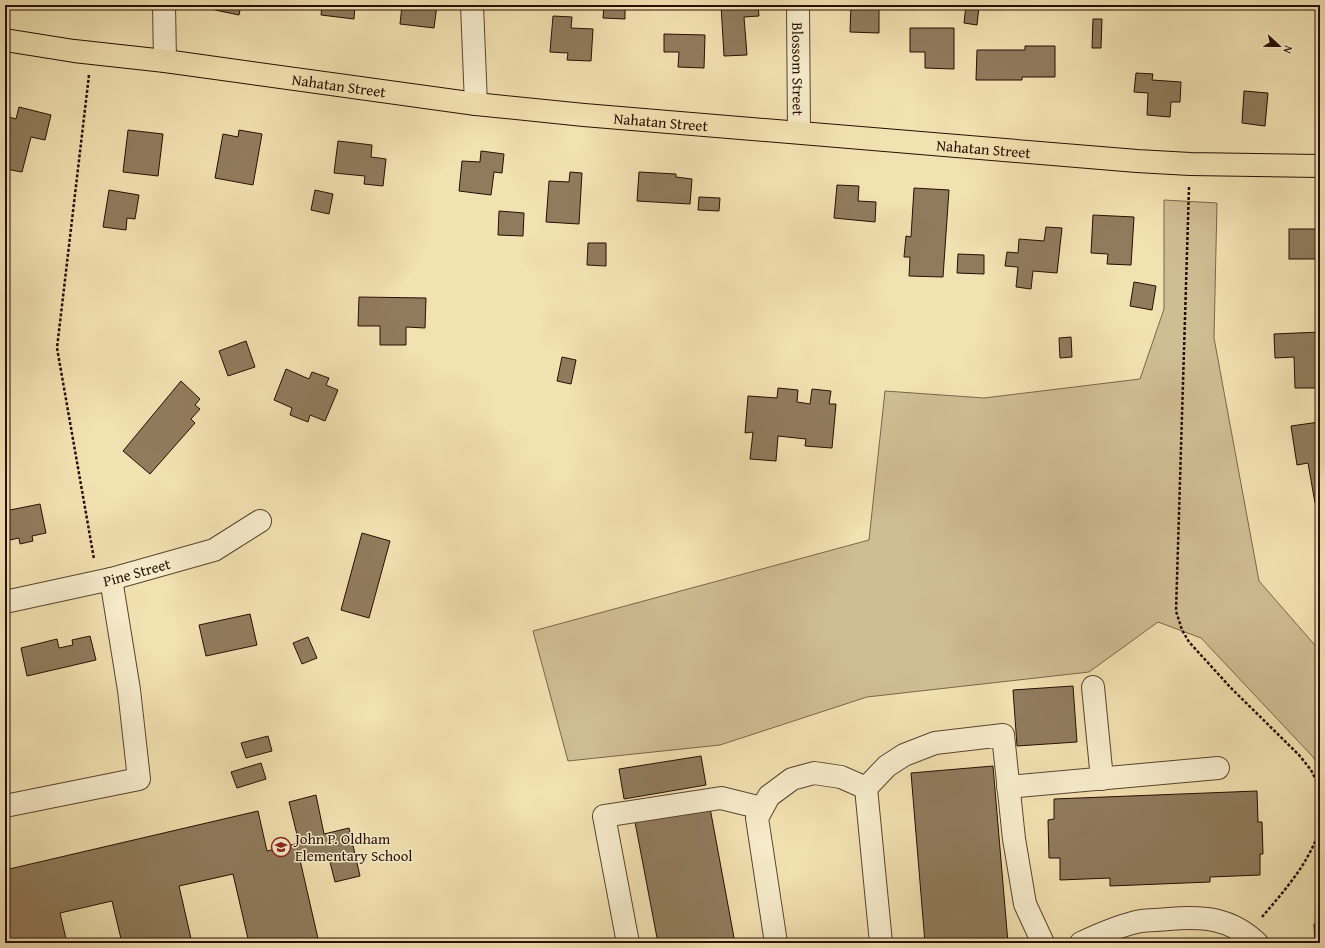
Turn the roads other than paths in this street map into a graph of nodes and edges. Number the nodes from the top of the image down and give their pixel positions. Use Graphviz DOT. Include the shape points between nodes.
graph roads {
  1 [pos="164,5"];
  2 [pos="472,5"];
  3 [pos="798,5"];
  4 [pos="5,40"];
  5 [pos="165,61"];
  6 [pos="476,104"];
  7 [pos="799,132"];
  8 [pos="1320,166"];
  9 [pos="260,521"];
  10 [pos="104,581"];
  11 [pos="5,602"];
  12 [pos="1093,687"];
  13 [pos="1218,768"];
  14 [pos="1102,779"];
  15 [pos="1008,787"];
  16 [pos="866,788"];
  17 [pos="5,806"];
  18 [pos="762,808"];
  19 [pos="628,943"];
  20 [pos="776,943"];
  21 [pos="881,943"];
  22 [pos="1043,943"];
  23 [pos="1081,943"];
  24 [pos="1257,943"];
  1 -- 5 [label="street"];
  2 -- 6 [label="street"];
  3 -- 7 [label="street, Blossom Street"];
  4 -- 5 [label="main road, Nahatan Street"];
  5 -- 6 [label="main road, Nahatan Street"];
  6 -- 7 [label="main road, Nahatan Street"];
  7 -- 8 [label="main road, Nahatan Street" via="1137,161"];
  9 -- 10 [label="street, Pine Street" via="214,550"];
  10 -- 11 [label="street, Pine Street"];
  10 -- 17 [label="street" via="129,690 139,779"];
  12 -- 14 [label="street"];
  13 -- 14 [label="street"];
  14 -- 15 [label="street"];
  15 -- 16 [label="street" via="1002,735 935,743 904,755 887,766"];
  15 -- 22 [label="street" via="1025,904"];
  16 -- 18 [label="street" via="840,777 814,773 792,779 769,796"];
  16 -- 21 [label="street"];
  18 -- 19 [label="street" via="722,798 604,816"];
  18 -- 20 [label="street" via="757,818"];
  23 -- 24 [label="street" via="1142,921 1194,917 1226,924 1245,933"];
}
